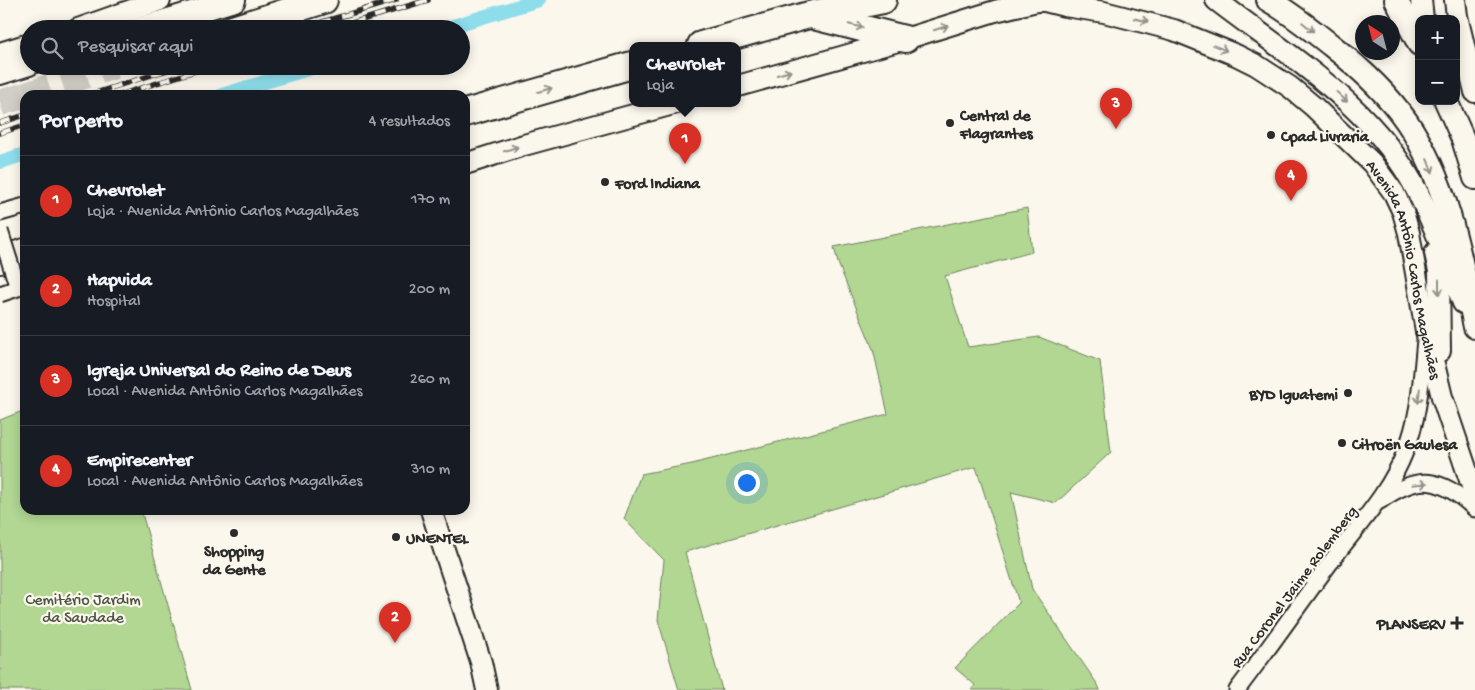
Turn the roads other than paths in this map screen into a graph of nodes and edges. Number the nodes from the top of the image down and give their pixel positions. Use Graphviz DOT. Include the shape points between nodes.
graph roads {
  1 [pos="160,0"];
  2 [pos="234,0"];
  3 [pos="324,0"];
  4 [pos="883,0"];
  5 [pos="1042,0"];
  6 [pos="1216,0"];
  7 [pos="1268,0"];
  8 [pos="1396,0"];
  9 [pos="1421,0"];
  10 [pos="1443,0"];
  11 [pos="1455,0"];
  12 [pos="809,14"];
  13 [pos="1423,15"];
  14 [pos="1450,15"];
  15 [pos="1457,15"];
  16 [pos="103,20"];
  17 [pos="168,20"];
  18 [pos="261,20"];
  19 [pos="1415,36"];
  20 [pos="1460,36"];
  21 [pos="905,39"];
  22 [pos="711,42"];
  23 [pos="20,47"];
  24 [pos="0,53"];
  25 [pos="629,66"];
  26 [pos="20,67"];
  27 [pos="0,74"];
  28 [pos="741,85"];
  29 [pos="1475,92"];
  30 [pos="507,100"];
  31 [pos="1448,105"];
  32 [pos="662,107"];
  33 [pos="470,111"];
  34 [pos="470,122"];
  35 [pos="470,162"];
  36 [pos="1475,178"];
  37 [pos="20,207"];
  38 [pos="0,213"];
  39 [pos="1431,222"];
  40 [pos="0,231"];
  41 [pos="20,254"];
  42 [pos="0,260"];
  43 [pos="0,294"];
  44 [pos="1475,327"];
  45 [pos="1426,331"];
  46 [pos="1475,332"];
  47 [pos="1442,397"];
  48 [pos="1475,495"];
  49 [pos="1377,504"];
  50 [pos="1475,509"];
  51 [pos="433,515"];
  52 [pos="487,690"];
  53 [pos="1237,690"];
  1 -- 16 [label="main road"];
  2 -- 17 [label="main road"];
  3 -- 18 [label="highway"];
  4 -- 12 [label="highway"];
  21 -- 5 [label="main road, Avenida Antônio Carlos Magalhães, one-way"];
  5 -- 45 [label="main road, Avenida Antônio Carlos Magalhães, one-way" via="1142,20 1211,44 1256,65 1314,107 1372,163 1394,193 1409,233"];
  6 -- 39 [label="main road, Avenida Antônio Carlos Magalhães, one-way" via="1343,97 1383,140 1418,192"];
  7 -- 44 [label="main road, one-way" via="1346,57 1407,123 1427,158 1453,228"];
  8 -- 19 [label="main road"];
  9 -- 13 [label="main road"];
  10 -- 14 [label="main road"];
  11 -- 15 [label="main road"];
  12 -- 21 [label="highway, one-way"];
  12 -- 22 [label="highway"];
  20 -- 29 [label="main road"];
  28 -- 21 [label="main road, Avenida Antônio Carlos Magalhães, one-way"];
  23 -- 24 [label="main road"];
  30 -- 25 [label="highway, one-way"];
  26 -- 27 [label="main road"];
  30 -- 33 [label="highway"];
  30 -- 34 [label="highway"];
  31 -- 36 [label="main road"];
  35 -- 32 [label="main road, one-way"];
  37 -- 38 [label="street"];
  39 -- 46 [label="main road, Avenida Antônio Carlos Magalhães"];
  39 -- 47 [label="main road, one-way" via="1439,271"];
  40 -- 43 [label="street, bridge" via="18,288"];
  41 -- 42 [label="highway"];
  45 -- 47 [label="main road, Avenida Antônio Carlos Magalhães"];
  45 -- 49 [label="street, Rua Coronel Jaime Rolemberg, one-way" via="1413,431 1405,453"];
  47 -- 48 [label="main road, Avenida Antônio Carlos Magalhães"];
  49 -- 50 [label="street, Rua Coronel Jaime Rolemberg, one-way" via="1404,486 1419,482 1446,486"];
  49 -- 53 [label="street, Rua Coronel Jaime Rolemberg"];
  51 -- 52 [label="main road" via="481,662"];
}
